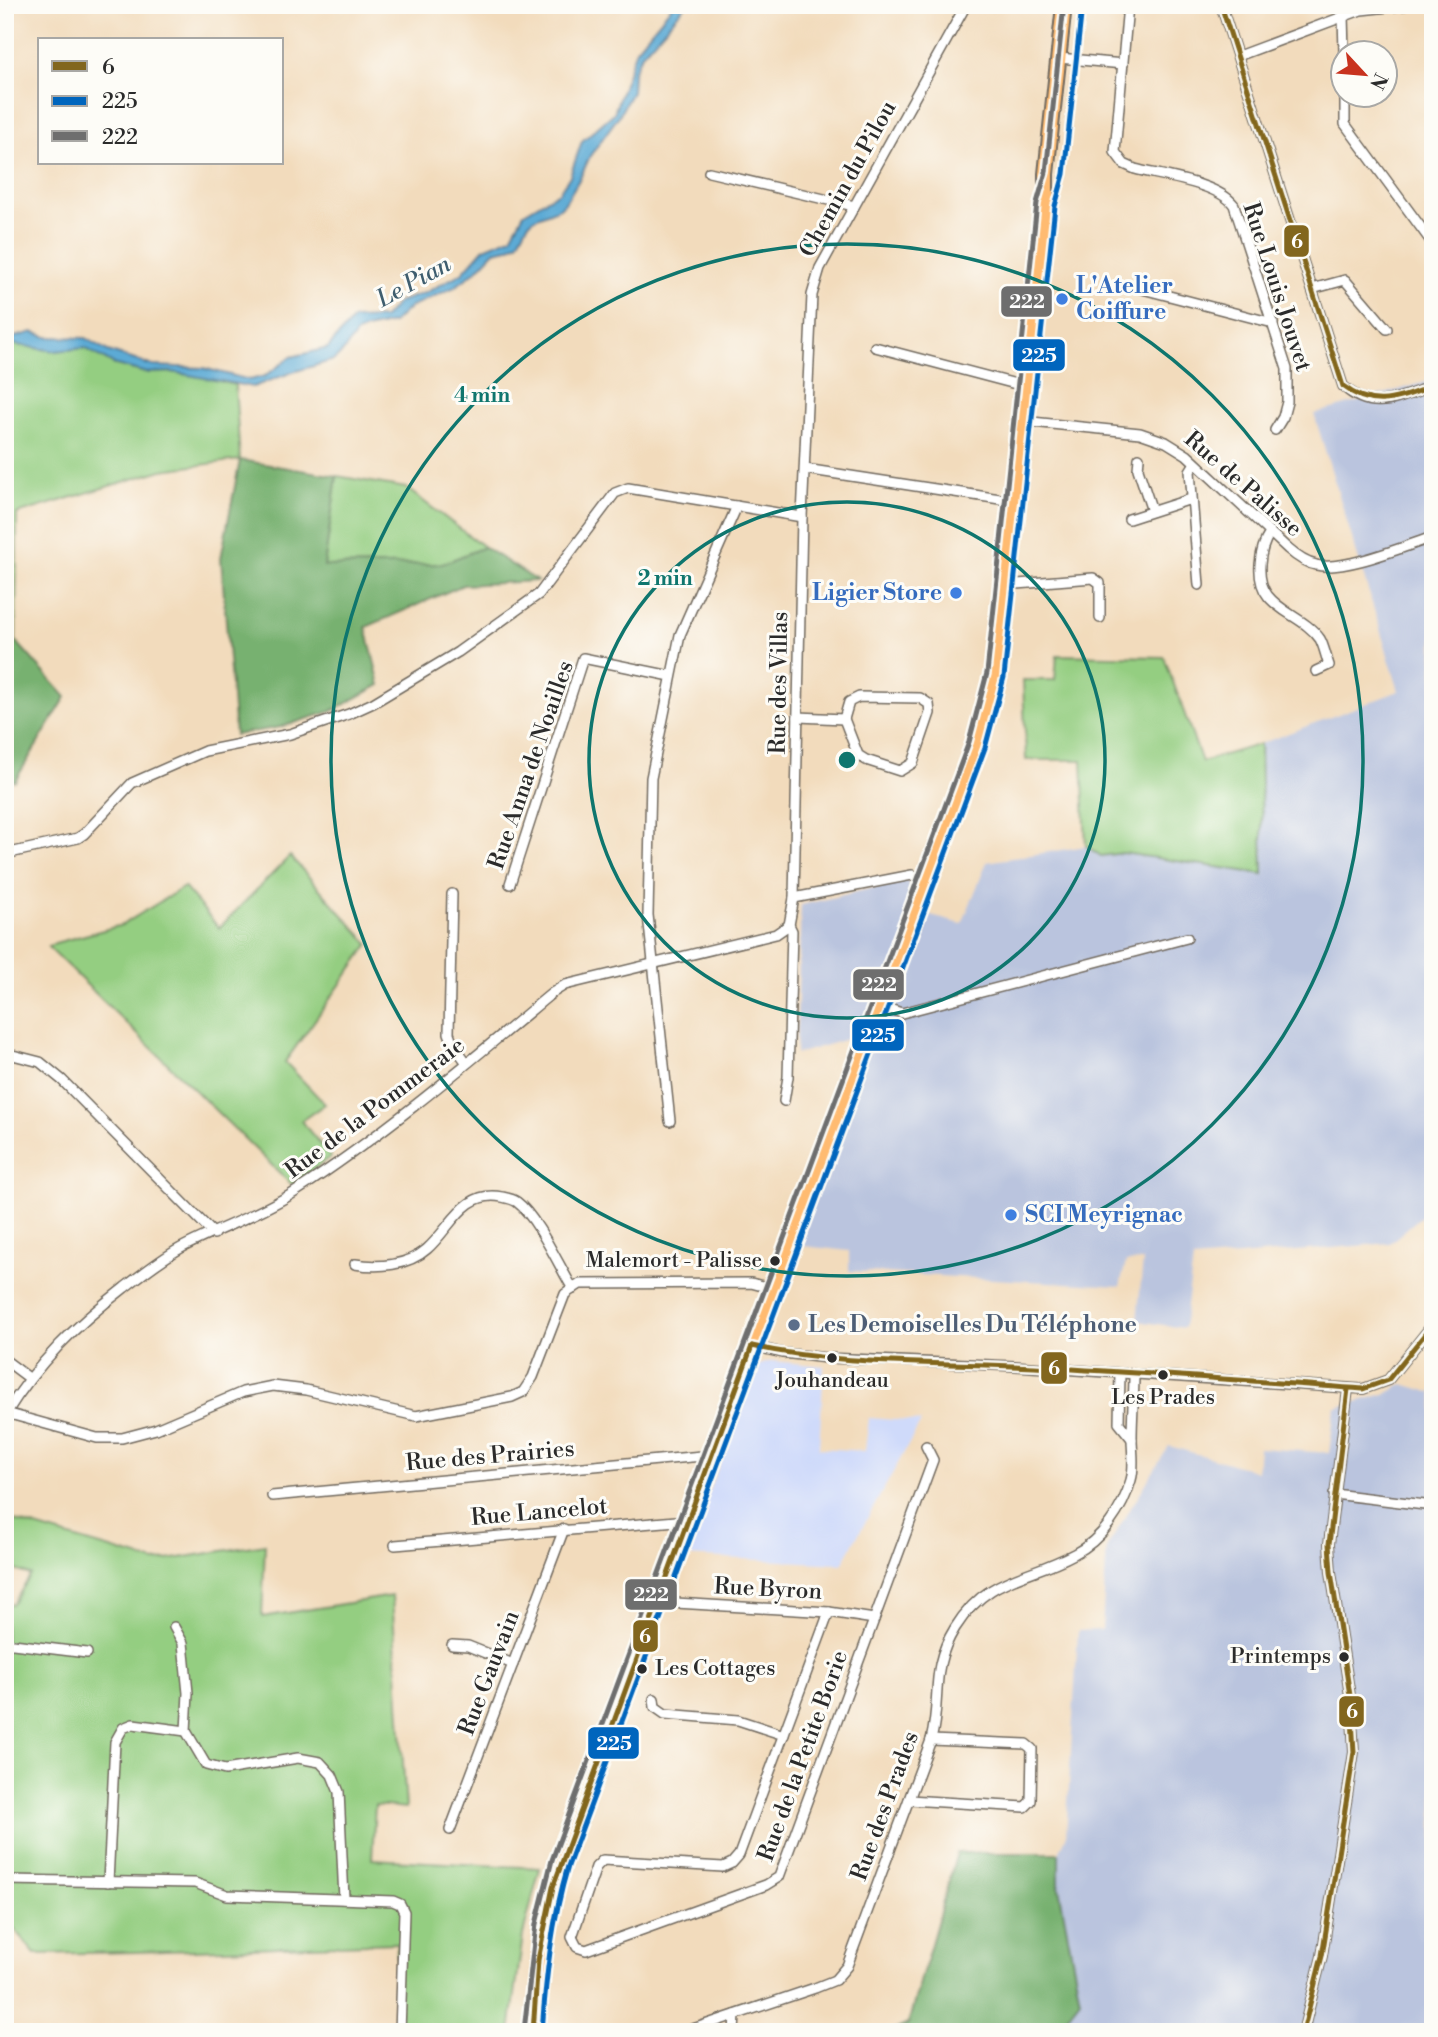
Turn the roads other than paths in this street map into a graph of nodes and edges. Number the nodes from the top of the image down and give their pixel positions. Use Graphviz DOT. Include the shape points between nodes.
graph roads {
  1 [pos="966,5"];
  2 [pos="1064,5"];
  3 [pos="1073,5"];
  4 [pos="1128,5"];
  5 [pos="1221,5"];
  6 [pos="1407,5"];
  7 [pos="1343,15"];
  8 [pos="1344,38"];
  9 [pos="1238,56"];
  10 [pos="1063,58"];
  11 [pos="1123,64"];
  12 [pos="1345,108"];
  13 [pos="709,172"];
  14 [pos="854,206"];
  15 [pos="1433,243"];
  16 [pos="1131,286"];
  17 [pos="1312,289"];
  18 [pos="1273,323"];
  19 [pos="1387,329"];
  20 [pos="875,347"];
  21 [pos="1433,386"];
  22 [pos="1027,387"];
  23 [pos="1022,421"];
  24 [pos="1275,430"];
  25 [pos="1139,458"];
  26 [pos="1195,463"];
  27 [pos="805,469"];
  28 [pos="1191,499"];
  29 [pos="1013,501"];
  30 [pos="737,506"];
  31 [pos="1152,511"];
  32 [pos="802,517"];
  33 [pos="1129,519"];
  34 [pos="1270,533"];
  35 [pos="1433,537"];
  36 [pos="1005,585"];
  37 [pos="1199,585"];
  38 [pos="1100,618"];
  39 [pos="1316,671"];
  40 [pos="671,676"];
  41 [pos="798,717"];
  42 [pos="844,719"];
  43 [pos="5,854"];
  44 [pos="926,878"];
  45 [pos="510,884"];
  46 [pos="452,894"];
  47 [pos="794,898"];
  48 [pos="789,925"];
  49 [pos="1187,938"];
  50 [pos="654,964"];
  51 [pos="879,1006"];
  52 [pos="5,1053"];
  53 [pos="467,1063"];
  54 [pos="784,1101"];
  55 [pos="670,1121"];
  56 [pos="214,1234"];
  57 [pos="355,1264"];
  58 [pos="573,1289"];
  59 [pos="774,1289"];
  60 [pos="1433,1324"];
  61 [pos="752,1346"];
  62 [pos="5,1360"];
  63 [pos="1120,1373"];
  64 [pos="1134,1374"];
  65 [pos="29,1378"];
  66 [pos="1348,1390"];
  67 [pos="6,1414"];
  68 [pos="1132,1439"];
  69 [pos="926,1446"];
  70 [pos="711,1457"];
  71 [pos="1334,1494"];
  72 [pos="272,1496"];
  73 [pos="1433,1506"];
  74 [pos="688,1520"];
  75 [pos="564,1529"];
  76 [pos="395,1545"];
  77 [pos="659,1602"];
  78 [pos="829,1612"];
  79 [pos="874,1619"];
  80 [pos="174,1628"];
  81 [pos="5,1643"];
  82 [pos="452,1645"];
  83 [pos="87,1653"];
  84 [pos="513,1664"];
  85 [pos="654,1699"];
  86 [pos="186,1731"];
  87 [pos="784,1735"];
  88 [pos="931,1741"];
  89 [pos="909,1800"];
  90 [pos="450,1830"];
  91 [pos="5,1880"];
  92 [pos="108,1882"];
  93 [pos="344,1899"];
  94 [pos="734,2015"];
  95 [pos="400,2032"];
  96 [pos="533,2032"];
  97 [pos="684,2032"];
  98 [pos="734,2032"];
  99 [pos="1303,2032"];
  1 -- 14 [label="street, Chemin du Pilou"];
  2 -- 10 [label="main road"];
  3 -- 10 [label="main road"];
  4 -- 11 [label="street, Rue Louis Jouvet"];
  5 -- 9 [label="street"];
  6 -- 7 [label="street"];
  7 -- 8 [label="street"];
  7 -- 9 [label="street"];
  9 -- 17 [label="street"];
  10 -- 11 [label="street"];
  10 -- 22 [label="main road" via="1055,173 1046,204"];
  11 -- 18 [label="street, Rue Louis Jouvet" via="1114,145 1119,159 1135,169 1213,190 1229,199"];
  12 -- 15 [label="street" via="1346,124"];
  13 -- 14 [label="street"];
  14 -- 27 [label="street, Chemin du Pilou" via="820,268 812,295"];
  16 -- 18 [label="street"];
  17 -- 19 [label="street" via="1345,281"];
  17 -- 21 [label="street" via="1343,386 1355,397 1386,401"];
  18 -- 24 [label="street, Rue Louis Jouvet" via="1288,388 1283,417"];
  20 -- 22 [label="street"];
  22 -- 23 [label="main road"];
  23 -- 26 [label="street, Rue de Palisse" via="1140,433 1166,442"];
  23 -- 29 [label="main road"];
  25 -- 31 [label="street" via="1138,469"];
  26 -- 28 [label="street" via="1190,471"];
  26 -- 34 [label="street, Rue de Palisse"];
  27 -- 29 [label="street"];
  27 -- 32 [label="street, Rue des Villas"];
  28 -- 31 [label="street"];
  28 -- 37 [label="street"];
  29 -- 36 [label="main road"];
  30 -- 32 [label="street"];
  30 -- 40 [label="street" via="680,635"];
  30 -- 43 [label="street" via="628,488 615,493 539,594 458,652 373,703 290,734 205,751 132,783 78,838"];
  31 -- 33 [label="street"];
  32 -- 41 [label="street, Rue des Villas"];
  34 -- 35 [label="street, Rue de Palisse" via="1302,560 1317,566 1337,566"];
  34 -- 39 [label="street" via="1259,569 1267,596 1320,639 1329,665"];
  36 -- 38 [label="street" via="1093,578 1100,583"];
  36 -- 44 [label="main road" via="996,675 987,711"];
  40 -- 45 [label="street, Rue Anna de Noailles" via="583,658"];
  40 -- 50 [label="street" via="651,778 648,915"];
  41 -- 42 [label="street"];
  41 -- 47 [label="street, Rue des Villas"];
  42 -- 42 [label="street" via="858,755 900,771 913,763 929,704 920,698 859,696 849,702"];
  44 -- 47 [label="street" via="912,875"];
  44 -- 51 [label="main road"];
  46 -- 53 [label="street" via="449,1033"];
  47 -- 48 [label="street"];
  48 -- 50 [label="street, Rue de la Pommeraie" via="776,934"];
  48 -- 54 [label="street" via="790,1024"];
  49 -- 51 [label="street" via="902,1013"];
  50 -- 53 [label="street, Rue de la Pommeraie" via="565,985"];
  50 -- 55 [label="street"];
  51 -- 59 [label="main road"];
  52 -- 56 [label="street" via="40,1062 62,1080"];
  53 -- 56 [label="street, Rue de la Pommeraie" via="294,1193"];
  56 -- 65 [label="street, Rue de la Pommeraie" via="180,1248 108,1300 80,1322"];
  57 -- 58 [label="street" via="373,1267 414,1256 426,1250 473,1199 494,1195 515,1200 528,1213"];
  58 -- 59 [label="street" via="580,1284 751,1283"];
  58 -- 67 [label="street" via="565,1294 533,1377 523,1392 512,1397 416,1416 274,1386 243,1392 156,1429 122,1438 97,1438"];
  59 -- 61 [label="main road"];
  60 -- 66 [label="street" via="1388,1380"];
  61 -- 63 [label="street" via="827,1358"];
  61 -- 70 [label="main road"];
  62 -- 65 [label="street"];
  63 -- 64 [label="street"];
  63 -- 68 [label="street, Rue des Prades" via="1119,1423"];
  64 -- 66 [label="street"];
  64 -- 68 [label="street, Rue des Prades"];
  65 -- 67 [label="street, Rue de la Pommeraie"];
  66 -- 71 [label="street"];
  68 -- 88 [label="street, Rue des Prades" via="1132,1478 1121,1506 1102,1532 1076,1554 988,1591 956,1627 941,1655"];
  69 -- 79 [label="street, Rue de la Petite Borie" via="933,1460"];
  70 -- 72 [label="street, Rue des Prairies"];
  70 -- 74 [label="main road"];
  71 -- 73 [label="street"];
  71 -- 99 [label="street" via="1331,1572 1354,1752 1322,1956"];
  74 -- 75 [label="street, Rue Lancelot"];
  74 -- 77 [label="main road"];
  75 -- 76 [label="street, Rue Lancelot"];
  75 -- 84 [label="street, Rue Gauvain"];
  77 -- 78 [label="street, Rue Byron"];
  77 -- 96 [label="main road" via="553,1887 538,1960"];
  78 -- 79 [label="street, Rue Byron"];
  78 -- 87 [label="street"];
  79 -- 87 [label="street, Rue de la Petite Borie" via="779,1877 586,1951 578,1947 572,1937 596,1867 603,1860 723,1867 732,1863"];
  80 -- 86 [label="street" via="183,1643"];
  81 -- 83 [label="street"];
  82 -- 84 [label="street" via="468,1646"];
  84 -- 90 [label="street, Rue Gauvain"];
  85 -- 87 [label="street" via="655,1707 665,1714 738,1720"];
  86 -- 92 [label="street" via="132,1724 123,1728 115,1741"];
  86 -- 93 [label="street" via="206,1765 225,1769 298,1758 320,1762 339,1792"];
  88 -- 89 [label="street, Rue des Prades"];
  88 -- 89 [label="street" via="1026,1744 1032,1749 1031,1801 1025,1807"];
  89 -- 94 [label="street, Rue des Prades" via="847,1966 835,1980"];
  91 -- 92 [label="street"];
  92 -- 93 [label="street" via="195,1883 227,1895"];
  93 -- 95 [label="street" via="393,1901 404,1912"];
  94 -- 97 [label="street"];
  94 -- 98 [label="street"];
}
